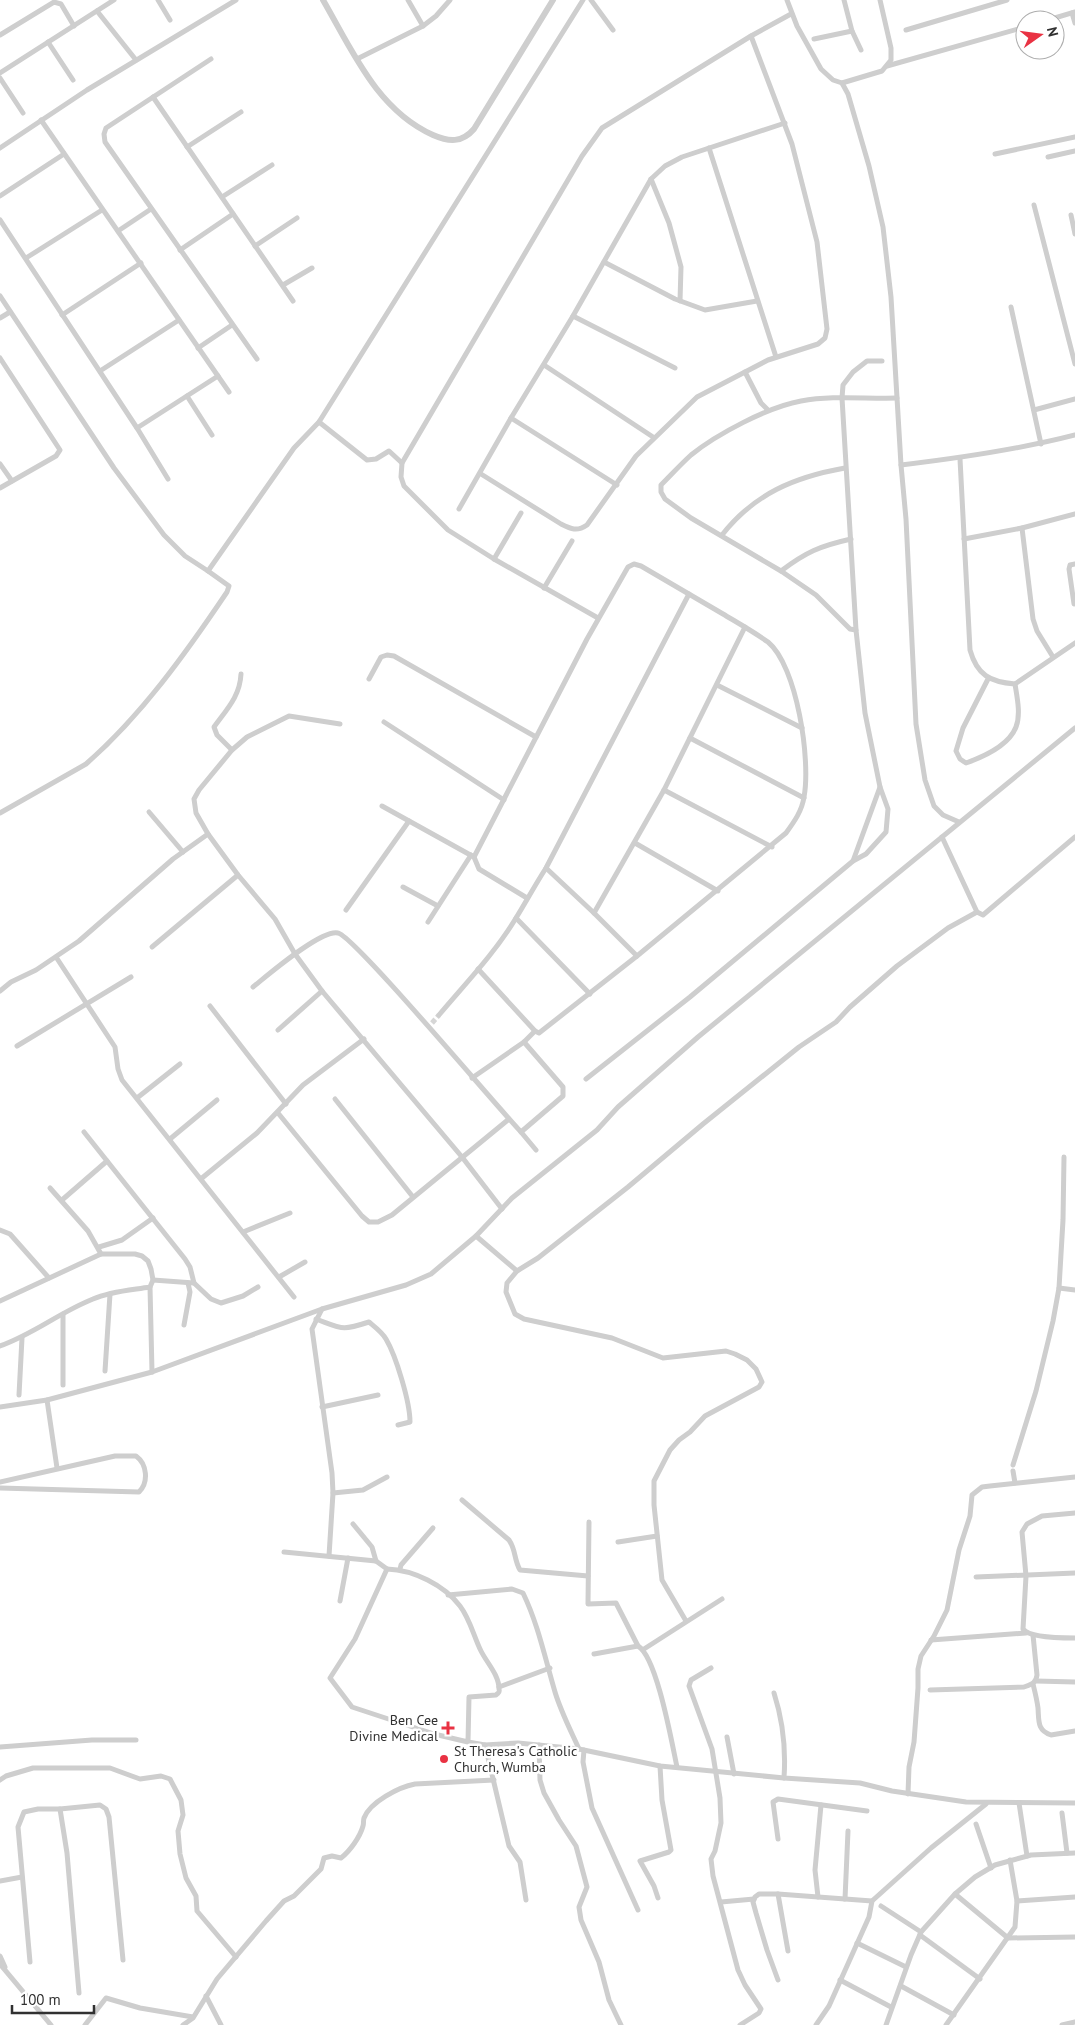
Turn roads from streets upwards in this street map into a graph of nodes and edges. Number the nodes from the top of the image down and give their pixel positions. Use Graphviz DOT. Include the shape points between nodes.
graph roads {
  1 [pos="114,0"];
  2 [pos="158,0"];
  3 [pos="236,0"];
  4 [pos="323,0"];
  5 [pos="408,0"];
  6 [pos="450,0"];
  7 [pos="553,0"];
  8 [pos="583,0"];
  9 [pos="590,0"];
  10 [pos="787,0"];
  11 [pos="844,0"];
  12 [pos="880,0"];
  13 [pos="1007,0"];
  14 [pos="1000,1"];
  15 [pos="97,11"];
  16 [pos="1074,13"];
  17 [pos="791,14"];
  18 [pos="170,20"];
  19 [pos="1075,24"];
  20 [pos="74,26"];
  21 [pos="423,26"];
  22 [pos="614,30"];
  23 [pos="906,30"];
  24 [pos="1015,30"];
  25 [pos="852,31"];
  26 [pos="0,35"];
  27 [pos="750,36"];
  28 [pos="814,39"];
  29 [pos="48,42"];
  30 [pos="861,50"];
  31 [pos="211,59"];
  32 [pos="357,59"];
  33 [pos="136,60"];
  34 [pos="888,66"];
  35 [pos="0,73"];
  36 [pos="0,78"];
  37 [pos="73,80"];
  38 [pos="842,83"];
  39 [pos="153,97"];
  40 [pos="241,112"];
  41 [pos="23,113"];
  42 [pos="42,120"];
  43 [pos="785,123"];
  44 [pos="1075,137"];
  45 [pos="187,147"];
  46 [pos="0,148"];
  47 [pos="709,148"];
  48 [pos="1075,151"];
  49 [pos="64,154"];
  50 [pos="995,154"];
  51 [pos="1048,157"];
  52 [pos="272,165"];
  53 [pos="651,179"];
  54 [pos="0,196"];
  55 [pos="222,197"];
  56 [pos="1034,205"];
  57 [pos="151,209"];
  58 [pos="102,210"];
  59 [pos="233,214"];
  60 [pos="1071,215"];
  61 [pos="297,218"];
  62 [pos="0,220"];
  63 [pos="118,231"];
  64 [pos="1075,234"];
  65 [pos="255,246"];
  66 [pos="180,250"];
  67 [pos="26,258"];
  68 [pos="604,262"];
  69 [pos="141,263"];
  70 [pos="312,268"];
  71 [pos="283,285"];
  72 [pos="0,296"];
  73 [pos="294,301"];
  74 [pos="680,301"];
  75 [pos="757,301"];
  76 [pos="1011,307"];
  77 [pos="10,312"];
  78 [pos="62,315"];
  79 [pos="574,316"];
  80 [pos="0,318"];
  81 [pos="179,320"];
  82 [pos="232,325"];
  83 [pos="198,348"];
  84 [pos="776,357"];
  85 [pos="0,358"];
  86 [pos="256,359"];
  87 [pos="882,361"];
  88 [pos="1075,364"];
  89 [pos="544,365"];
  90 [pos="676,368"];
  91 [pos="100,371"];
  92 [pos="745,372"];
  93 [pos="218,376"];
  94 [pos="229,392"];
  95 [pos="187,396"];
  96 [pos="842,398"];
  97 [pos="897,398"];
  98 [pos="1075,399"];
  99 [pos="768,410"];
  100 [pos="1034,410"];
  101 [pos="511,418"];
  102 [pos="319,422"];
  103 [pos="137,428"];
  104 [pos="212,434"];
  105 [pos="1075,435"];
  106 [pos="653,437"];
  107 [pos="1041,444"];
  108 [pos="960,458"];
  109 [pos="402,462"];
  110 [pos="0,464"];
  111 [pos="901,465"];
  112 [pos="845,468"];
  113 [pos="481,474"];
  114 [pos="168,479"];
  115 [pos="12,481"];
  116 [pos="617,485"];
  117 [pos="0,488"];
  118 [pos="459,509"];
  119 [pos="522,512"];
  120 [pos="1075,514"];
  121 [pos="1022,528"];
  122 [pos="722,535"];
  123 [pos="851,539"];
  124 [pos="964,539"];
  125 [pos="572,541"];
  126 [pos="494,560"];
  127 [pos="1075,564"];
  128 [pos="208,571"];
  129 [pos="781,572"];
  130 [pos="544,588"];
  131 [pos="689,594"];
  132 [pos="1074,604"];
  133 [pos="598,618"];
  134 [pos="745,627"];
  135 [pos="856,630"];
  136 [pos="1075,643"];
  137 [pos="1052,657"];
  138 [pos="241,674"];
  139 [pos="369,679"];
  140 [pos="988,679"];
  141 [pos="1015,684"];
  142 [pos="717,685"];
  143 [pos="384,722"];
  144 [pos="340,724"];
  145 [pos="802,728"];
  146 [pos="1075,728"];
  147 [pos="536,737"];
  148 [pos="690,738"];
  149 [pos="232,750"];
  150 [pos="880,787"];
  151 [pos="664,790"];
  152 [pos="804,798"];
  153 [pos="504,800"];
  154 [pos="382,806"];
  155 [pos="149,812"];
  156 [pos="0,813"];
  157 [pos="409,821"];
  158 [pos="959,822"];
  159 [pos="208,834"];
  160 [pos="942,837"];
  161 [pos="1075,839"];
  162 [pos="634,843"];
  163 [pos="772,847"];
  164 [pos="182,852"];
  165 [pos="473,856"];
  166 [pos="854,861"];
  167 [pos="546,868"];
  168 [pos="238,874"];
  169 [pos="403,887"];
  170 [pos="718,890"];
  171 [pos="526,898"];
  172 [pos="438,906"];
  173 [pos="346,910"];
  174 [pos="976,912"];
  175 [pos="594,913"];
  176 [pos="516,918"];
  177 [pos="428,922"];
  178 [pos="152,947"];
  179 [pos="295,954"];
  180 [pos="637,956"];
  181 [pos="56,957"];
  182 [pos="478,969"];
  183 [pos="131,977"];
  184 [pos="253,987"];
  185 [pos="0,991"];
  186 [pos="322,991"];
  187 [pos="590,994"];
  188 [pos="86,1004"];
  189 [pos="210,1006"];
  190 [pos="439,1015"];
  191 [pos="278,1030"];
  192 [pos="535,1031"];
  193 [pos="364,1039"];
  194 [pos="524,1042"];
  195 [pos="16,1046"];
  196 [pos="180,1064"];
  197 [pos="472,1078"];
  198 [pos="586,1078"];
  199 [pos="137,1098"];
  200 [pos="335,1099"];
  201 [pos="217,1100"];
  202 [pos="286,1104"];
  203 [pos="278,1113"];
  204 [pos="509,1119"];
  205 [pos="84,1132"];
  206 [pos="521,1132"];
  207 [pos="170,1139"];
  208 [pos="536,1150"];
  209 [pos="462,1157"];
  210 [pos="1064,1157"];
  211 [pos="107,1161"];
  212 [pos="202,1178"];
  213 [pos="50,1188"];
  214 [pos="413,1197"];
  215 [pos="62,1200"];
  216 [pos="502,1209"];
  217 [pos="290,1213"];
  218 [pos="153,1218"];
  219 [pos="0,1230"];
  220 [pos="243,1232"];
  221 [pos="476,1236"];
  222 [pos="98,1247"];
  223 [pos="101,1254"];
  224 [pos="306,1262"];
  225 [pos="517,1271"];
  226 [pos="49,1278"];
  227 [pos="279,1278"];
  228 [pos="153,1280"];
  229 [pos="191,1283"];
  230 [pos="150,1286"];
  231 [pos="258,1287"];
  232 [pos="1059,1288"];
  233 [pos="1075,1290"];
  234 [pos="110,1294"];
  235 [pos="294,1297"];
  236 [pos="0,1301"];
  237 [pos="322,1309"];
  238 [pos="63,1314"];
  239 [pos="316,1319"];
  240 [pos="184,1325"];
  241 [pos="22,1338"];
  242 [pos="0,1346"];
  243 [pos="106,1371"];
  244 [pos="152,1372"];
  245 [pos="63,1385"];
  246 [pos="19,1395"];
  247 [pos="378,1395"];
  248 [pos="47,1400"];
  249 [pos="0,1407"];
  250 [pos="322,1407"];
  251 [pos="398,1425"];
  252 [pos="1013,1465"];
  253 [pos="57,1468"];
  254 [pos="1013,1471"];
  255 [pos="387,1477"];
  256 [pos="1075,1477"];
  257 [pos="0,1482"];
  258 [pos="1015,1483"];
  259 [pos="0,1488"];
  260 [pos="333,1493"];
  261 [pos="462,1500"];
  262 [pos="1075,1513"];
  263 [pos="588,1522"];
  264 [pos="353,1524"];
  265 [pos="433,1528"];
  266 [pos="657,1536"];
  267 [pos="618,1542"];
  268 [pos="284,1552"];
  269 [pos="328,1556"];
  270 [pos="348,1558"];
  271 [pos="376,1561"];
  272 [pos="387,1569"];
  273 [pos="400,1569"];
  274 [pos="1075,1573"];
  275 [pos="588,1576"];
  276 [pos="1026,1576"];
  277 [pos="976,1577"];
  278 [pos="448,1595"];
  279 [pos="722,1599"];
  280 [pos="340,1601"];
  281 [pos="686,1621"];
  282 [pos="1026,1633"];
  283 [pos="1033,1635"];
  284 [pos="1075,1638"];
  285 [pos="930,1640"];
  286 [pos="641,1648"];
  287 [pos="594,1654"];
  288 [pos="550,1668"];
  289 [pos="711,1668"];
  290 [pos="1035,1682"];
  291 [pos="1075,1682"];
  292 [pos="499,1687"];
  293 [pos="930,1690"];
  294 [pos="774,1693"];
  295 [pos="1075,1731"];
  296 [pos="728,1736"];
  297 [pos="136,1740"];
  298 [pos="468,1742"];
  299 [pos="485,1745"];
  300 [pos="539,1745"];
  301 [pos="0,1747"];
  302 [pos="581,1750"];
  303 [pos="660,1766"];
  304 [pos="677,1767"];
  305 [pos="716,1772"];
  306 [pos="734,1774"];
  307 [pos="784,1778"];
  308 [pos="0,1780"];
  309 [pos="494,1780"];
  310 [pos="908,1794"];
  311 [pos="987,1803"];
  312 [pos="1075,1803"];
  313 [pos="1019,1804"];
  314 [pos="821,1805"];
  315 [pos="60,1809"];
  316 [pos="867,1811"];
  317 [pos="1062,1813"];
  318 [pos="976,1824"];
  319 [pos="848,1831"];
  320 [pos="778,1839"];
  321 [pos="1067,1853"];
  322 [pos="1075,1853"];
  323 [pos="1027,1856"];
  324 [pos="1010,1860"];
  325 [pos="991,1868"];
  326 [pos="22,1877"];
  327 [pos="0,1881"];
  328 [pos="778,1894"];
  329 [pos="954,1894"];
  330 [pos="818,1897"];
  331 [pos="1075,1897"];
  332 [pos="658,1898"];
  333 [pos="754,1899"];
  334 [pos="845,1899"];
  335 [pos="526,1900"];
  336 [pos="872,1901"];
  337 [pos="1017,1901"];
  338 [pos="721,1902"];
  339 [pos="882,1906"];
  340 [pos="638,1910"];
  341 [pos="921,1934"];
  342 [pos="1075,1937"];
  343 [pos="1008,1938"];
  344 [pos="857,1943"];
  345 [pos="788,1951"];
  346 [pos="0,1956"];
  347 [pos="236,1957"];
  348 [pos="123,1960"];
  349 [pos="30,1962"];
  350 [pos="0,1964"];
  351 [pos="906,1967"];
  352 [pos="10,1977"];
  353 [pos="980,1979"];
  354 [pos="778,1980"];
  355 [pos="840,1980"];
  356 [pos="901,1986"];
  357 [pos="79,1993"];
  358 [pos="206,1996"];
  359 [pos="891,2006"];
  360 [pos="954,2015"];
  361 [pos="193,2018"];
  362 [pos="1075,2022"];
  363 [pos="51,2025"];
  364 [pos="85,2025"];
  365 [pos="183,2025"];
  366 [pos="221,2025"];
  367 [pos="621,2025"];
  368 [pos="740,2025"];
  369 [pos="816,2025"];
  370 [pos="886,2025"];
  371 [pos="946,2025"];
  372 [pos="1062,2025"];
  1 -- 15 [label="street"];
  2 -- 18 [label="street"];
  3 -- 33 [label="street"];
  4 -- 32 [label="street"];
  5 -- 21 [label="street"];
  6 -- 21 [label="street"];
  7 -- 32 [label="street" via="474,129 463,139 443,140 400,114 372,85"];
  8 -- 102 [label="street"];
  9 -- 22 [label="street"];
  10 -- 17 [label="street"];
  11 -- 25 [label="street"];
  12 -- 34 [label="street" via="891,53"];
  13 -- 14 [label="street"];
  14 -- 23 [label="street"];
  15 -- 20 [label="street"];
  15 -- 33 [label="street"];
  16 -- 19 [label="street"];
  17 -- 27 [label="street"];
  17 -- 38 [label="street" via="820,69"];
  20 -- 26 [label="street" via="61,4 54,2"];
  20 -- 29 [label="street"];
  21 -- 32 [label="street"];
  24 -- 34 [label="street"];
  25 -- 28 [label="street"];
  25 -- 30 [label="street"];
  27 -- 43 [label="street"];
  27 -- 109 [label="street" via="602,128 582,156"];
  29 -- 35 [label="street"];
  29 -- 37 [label="street"];
  31 -- 39 [label="street"];
  33 -- 42 [label="street"];
  34 -- 38 [label="street" via="882,71"];
  36 -- 41 [label="street"];
  38 -- 97 [label="street" via="854,110 870,166 883,227"];
  39 -- 45 [label="street"];
  39 -- 57 [label="street" via="106,128 104,134 105,142"];
  40 -- 45 [label="street"];
  42 -- 46 [label="street"];
  42 -- 49 [label="street"];
  43 -- 47 [label="street"];
  43 -- 84 [label="street" via="817,242 827,329 818,344"];
  44 -- 50 [label="street"];
  45 -- 55 [label="street"];
  47 -- 53 [label="street" via="666,166"];
  47 -- 75 [label="street"];
  48 -- 51 [label="street"];
  49 -- 54 [label="street"];
  49 -- 58 [label="street"];
  52 -- 55 [label="street"];
  53 -- 68 [label="street"];
  53 -- 74 [label="street" via="681,267"];
  55 -- 59 [label="street"];
  56 -- 88 [label="street"];
  57 -- 63 [label="street"];
  57 -- 66 [label="street"];
  58 -- 63 [label="street"];
  58 -- 67 [label="street"];
  59 -- 65 [label="street"];
  59 -- 66 [label="street"];
  60 -- 64 [label="street"];
  61 -- 65 [label="street"];
  62 -- 67 [label="street"];
  63 -- 69 [label="street"];
  65 -- 71 [label="street"];
  66 -- 82 [label="street"];
  67 -- 78 [label="street"];
  68 -- 74 [label="street"];
  68 -- 79 [label="street"];
  69 -- 78 [label="street"];
  69 -- 81 [label="street"];
  70 -- 71 [label="street"];
  71 -- 73 [label="street"];
  72 -- 77 [label="street"];
  74 -- 75 [label="street" via="705,310"];
  75 -- 84 [label="street"];
  76 -- 100 [label="street"];
  77 -- 80 [label="street"];
  77 -- 128 [label="street" via="114,468 164,536 185,556"];
  78 -- 91 [label="street"];
  79 -- 89 [label="street"];
  79 -- 90 [label="street"];
  81 -- 83 [label="street"];
  81 -- 91 [label="street"];
  82 -- 83 [label="street"];
  82 -- 86 [label="street"];
  83 -- 93 [label="street"];
  84 -- 92 [label="street"];
  85 -- 115 [label="street" via="60,450 56,456"];
  87 -- 96 [label="street" via="867,361 852,372 843,385"];
  89 -- 101 [label="street"];
  89 -- 106 [label="street"];
  91 -- 103 [label="street"];
  92 -- 99 [label="street"];
  92 -- 106 [label="street" via="697,397"];
  93 -- 94 [label="street"];
  93 -- 95 [label="street"];
  95 -- 103 [label="street"];
  95 -- 104 [label="street"];
  96 -- 97 [label="street"];
  96 -- 99 [label="street" via="800,401"];
  96 -- 112 [label="street"];
  97 -- 111 [label="street"];
  98 -- 100 [label="street"];
  99 -- 122 [label="street" via="692,454 661,485 665,499"];
  100 -- 107 [label="street"];
  101 -- 113 [label="street"];
  101 -- 116 [label="street"];
  102 -- 109 [label="street" via="367,460 389,451"];
  102 -- 128 [label="street" via="294,448"];
  103 -- 114 [label="street"];
  105 -- 107 [label="street"];
  106 -- 116 [label="street"];
  107 -- 108 [label="street"];
  108 -- 111 [label="street"];
  108 -- 124 [label="street"];
  109 -- 126 [label="street" via="401,477 411,494 448,530"];
  110 -- 115 [label="street"];
  111 -- 158 [label="street" via="920,755 934,807"];
  112 -- 122 [label="street" via="815,473 777,489 742,513"];
  112 -- 123 [label="street"];
  113 -- 116 [label="street" via="572,530 581,530 587,525"];
  113 -- 118 [label="street"];
  115 -- 117 [label="street"];
  119 -- 126 [label="street"];
  120 -- 121 [label="street"];
  121 -- 124 [label="street"];
  121 -- 137 [label="street" via="1033,619"];
  122 -- 129 [label="street"];
  123 -- 129 [label="street" via="812,550"];
  123 -- 135 [label="street"];
  124 -- 140 [label="street" via="970,650 977,668"];
  125 -- 130 [label="street"];
  126 -- 130 [label="street"];
  127 -- 132 [label="street" via="1069,568"];
  128 -- 156 [label="street" via="228,586 226,592 137,712 86,764"];
  129 -- 135 [label="street" via="816,596 850,629"];
  130 -- 133 [label="street"];
  131 -- 133 [label="street" via="634,564 628,567"];
  131 -- 134 [label="street"];
  131 -- 167 [label="street"];
  133 -- 147 [label="street"];
  134 -- 142 [label="street"];
  134 -- 145 [label="street" via="769,643 782,659"];
  135 -- 150 [label="street" via="866,713"];
  136 -- 137 [label="street"];
  137 -- 141 [label="street"];
  138 -- 149 [label="street" via="237,696 214,726 217,735"];
  139 -- 147 [label="street" via="381,656 394,656"];
  140 -- 141 [label="street"];
  140 -- 141 [label="street" via="963,728 956,751 966,763 999,746 1016,727"];
  142 -- 145 [label="street"];
  142 -- 148 [label="street"];
  143 -- 153 [label="street"];
  144 -- 149 [label="street" via="289,716 247,737"];
  145 -- 152 [label="street" via="807,779"];
  146 -- 158 [label="street"];
  147 -- 153 [label="street"];
  148 -- 151 [label="street"];
  148 -- 152 [label="street"];
  149 -- 159 [label="street" via="194,799 196,813"];
  150 -- 166 [label="street"];
  150 -- 166 [label="street" via="888,809 886,832 866,854"];
  151 -- 162 [label="street"];
  151 -- 163 [label="street"];
  152 -- 163 [label="street" via="800,813 786,834"];
  153 -- 165 [label="street"];
  154 -- 157 [label="street"];
  155 -- 164 [label="street"];
  157 -- 165 [label="street"];
  157 -- 173 [label="street"];
  158 -- 160 [label="street"];
  159 -- 164 [label="street"];
  159 -- 168 [label="street"];
  160 -- 174 [label="street"];
  160 -- 216 [label="street" via="698,1037 618,1107 597,1130"];
  161 -- 174 [label="street" via="986,913"];
  162 -- 170 [label="street"];
  162 -- 175 [label="street"];
  163 -- 170 [label="street"];
  164 -- 181 [label="street" via="107,918"];
  165 -- 171 [label="street" via="479,869"];
  165 -- 172 [label="street"];
  166 -- 198 [label="street" via="690,998"];
  167 -- 171 [label="street"];
  167 -- 175 [label="street"];
  168 -- 178 [label="street"];
  168 -- 179 [label="street" via="274,919"];
  169 -- 172 [label="street"];
  170 -- 180 [label="street"];
  171 -- 176 [label="street"];
  172 -- 177 [label="street"];
  174 -- 225 [label="street" via="948,928 897,966 836,1022 799,1047 621,1193"];
  175 -- 180 [label="street"];
  176 -- 182 [label="street"];
  176 -- 187 [label="street"];
  179 -- 184 [label="street"];
  179 -- 186 [label="street"];
  179 -- 197 [label="street" via="332,932 342,934 430,1025"];
  180 -- 187 [label="street"];
  181 -- 185 [label="street"];
  181 -- 188 [label="street"];
  182 -- 190 [label="street"];
  182 -- 192 [label="street"];
  183 -- 188 [label="street"];
  186 -- 191 [label="street"];
  186 -- 193 [label="street"];
  187 -- 192 [label="street" via="539,1033"];
  188 -- 195 [label="street"];
  188 -- 199 [label="street" via="115,1047 122,1080"];
  189 -- 202 [label="street"];
  192 -- 194 [label="street"];
  193 -- 202 [label="street" via="303,1085"];
  193 -- 209 [label="street"];
  194 -- 197 [label="street"];
  194 -- 206 [label="street" via="564,1091 563,1096"];
  196 -- 199 [label="street"];
  197 -- 204 [label="street"];
  199 -- 207 [label="street"];
  200 -- 214 [label="street"];
  201 -- 207 [label="street"];
  202 -- 203 [label="street"];
  203 -- 212 [label="street"];
  203 -- 214 [label="street" via="370,1222 392,1215"];
  204 -- 206 [label="street"];
  204 -- 209 [label="street"];
  205 -- 211 [label="street"];
  206 -- 208 [label="street"];
  207 -- 212 [label="street"];
  209 -- 214 [label="street"];
  209 -- 216 [label="street"];
  210 -- 232 [label="street"];
  211 -- 215 [label="street"];
  211 -- 218 [label="street"];
  212 -- 220 [label="street"];
  213 -- 215 [label="street"];
  215 -- 222 [label="street"];
  216 -- 221 [label="street"];
  217 -- 220 [label="street"];
  218 -- 222 [label="street" via="122,1240"];
  218 -- 229 [label="street" via="186,1259"];
  219 -- 226 [label="street" via="10,1234"];
  220 -- 227 [label="street"];
  221 -- 225 [label="street"];
  221 -- 237 [label="street" via="442,1266 421,1279"];
  222 -- 223 [label="street"];
  223 -- 226 [label="street"];
  223 -- 228 [label="street" via="142,1256 148,1261"];
  224 -- 227 [label="street"];
  225 -- 266 [label="street" via="507,1283 506,1292 515,1314 524,1319 612,1338 663,1358 726,1351 747,1360 761,1376 759,1386 705,1416 670,1450 654,1481"];
  226 -- 236 [label="street"];
  227 -- 235 [label="street"];
  228 -- 229 [label="street"];
  228 -- 230 [label="street"];
  229 -- 231 [label="street" via="211,1299 222,1303"];
  229 -- 240 [label="street"];
  230 -- 234 [label="street"];
  230 -- 244 [label="street"];
  232 -- 233 [label="street"];
  232 -- 252 [label="street" via="1036,1391"];
  234 -- 238 [label="street"];
  234 -- 243 [label="street"];
  237 -- 239 [label="street"];
  237 -- 244 [label="street"];
  238 -- 241 [label="street"];
  238 -- 245 [label="street"];
  239 -- 250 [label="street" via="312,1335"];
  239 -- 251 [label="street" via="343,1329 369,1322 383,1334 407,1399 410,1422"];
  241 -- 242 [label="street"];
  241 -- 246 [label="street"];
  244 -- 248 [label="street"];
  247 -- 250 [label="street"];
  248 -- 249 [label="street"];
  248 -- 253 [label="street"];
  250 -- 260 [label="street"];
  253 -- 257 [label="street"];
  253 -- 259 [label="street" via="131,1455 141,1459 145,1484 140,1492"];
  254 -- 258 [label="street"];
  255 -- 260 [label="street" via="364,1490"];
  256 -- 258 [label="street"];
  258 -- 285 [label="street" via="982,1487 972,1495 970,1516 959,1550 947,1610"];
  260 -- 269 [label="street"];
  261 -- 275 [label="street" via="509,1540 520,1570"];
  262 -- 276 [label="street" via="1042,1516 1024,1527"];
  263 -- 275 [label="street"];
  264 -- 271 [label="street" via="372,1547"];
  265 -- 273 [label="street"];
  266 -- 267 [label="street"];
  266 -- 281 [label="street" via="662,1580"];
  268 -- 269 [label="street"];
  269 -- 270 [label="street"];
  270 -- 271 [label="street"];
  270 -- 280 [label="street"];
  271 -- 272 [label="street"];
  272 -- 273 [label="street"];
  272 -- 298 [label="street" via="356,1639 330,1678 352,1707"];
  273 -- 278 [label="street" via="422,1576"];
  274 -- 276 [label="street"];
  275 -- 286 [label="street" via="588,1604 616,1602"];
  276 -- 277 [label="street"];
  276 -- 282 [label="street" via="1023,1629"];
  278 -- 288 [label="street" via="512,1589 523,1593 535,1618"];
  278 -- 292 [label="street" via="460,1606"];
  279 -- 281 [label="street"];
  281 -- 286 [label="street"];
  282 -- 283 [label="street"];
  282 -- 285 [label="street"];
  283 -- 284 [label="street"];
  283 -- 290 [label="street"];
  285 -- 310 [label="street" via="918,1669"];
  286 -- 287 [label="street"];
  286 -- 304 [label="street" via="654,1672"];
  288 -- 292 [label="street"];
  288 -- 302 [label="street" via="555,1693"];
  289 -- 305 [label="street" via="691,1680 689,1686 707,1731"];
  290 -- 291 [label="street"];
  290 -- 293 [label="street" via="1024,1686"];
  290 -- 295 [label="street" via="1041,1728 1051,1735"];
  292 -- 298 [label="street" via="496,1695 469,1697"];
  294 -- 307 [label="street" via="784,1732"];
  296 -- 306 [label="street"];
  297 -- 301 [label="street"];
  298 -- 299 [label="street"];
  299 -- 300 [label="street"];
  299 -- 309 [label="street"];
  300 -- 302 [label="street"];
  300 -- 367 [label="street" via="540,1780 544,1793 576,1846 587,1887 579,1907 581,1920"];
  302 -- 303 [label="street"];
  302 -- 340 [label="street" via="592,1808"];
  303 -- 304 [label="street"];
  303 -- 332 [label="street" via="671,1850 640,1861"];
  304 -- 305 [label="street"];
  305 -- 306 [label="street"];
  305 -- 338 [label="street" via="722,1810 711,1862"];
  306 -- 307 [label="street"];
  307 -- 310 [label="street" via="860,1783"];
  308 -- 347 [label="street" via="34,1768 110,1768 140,1779 161,1776 170,1779 181,1800 180,1854 186,1878 196,1896 197,1911"];
  309 -- 335 [label="street" via="510,1846 520,1862"];
  309 -- 347 [label="street" via="415,1784 404,1786 385,1797 367,1813 363,1827 346,1854 341,1858 324,1858 321,1869 294,1896 284,1901"];
  310 -- 311 [label="street"];
  311 -- 313 [label="street"];
  311 -- 336 [label="street"];
  312 -- 313 [label="street"];
  313 -- 323 [label="street"];
  314 -- 316 [label="street"];
  314 -- 320 [label="street" via="775,1800"];
  314 -- 330 [label="street" via="815,1870"];
  315 -- 326 [label="street" via="24,1812 20,1819"];
  315 -- 348 [label="street" via="100,1805 106,1809"];
  315 -- 357 [label="street"];
  317 -- 321 [label="street"];
  318 -- 325 [label="street"];
  319 -- 334 [label="street"];
  321 -- 322 [label="street"];
  321 -- 323 [label="street"];
  323 -- 324 [label="street"];
  324 -- 325 [label="street"];
  324 -- 337 [label="street"];
  325 -- 329 [label="street"];
  326 -- 327 [label="street"];
  326 -- 349 [label="street"];
  328 -- 330 [label="street"];
  328 -- 333 [label="street" via="759,1894"];
  328 -- 345 [label="street"];
  329 -- 341 [label="street"];
  329 -- 343 [label="street"];
  330 -- 334 [label="street"];
  331 -- 337 [label="street"];
  333 -- 338 [label="street"];
  333 -- 354 [label="street"];
  334 -- 336 [label="street"];
  336 -- 344 [label="street" via="869,1917"];
  337 -- 343 [label="street" via="1015,1927"];
  338 -- 368 [label="street" via="738,1970 761,2009"];
  339 -- 341 [label="street"];
  341 -- 351 [label="street"];
  341 -- 353 [label="street"];
  342 -- 343 [label="street"];
  343 -- 353 [label="street"];
  344 -- 351 [label="street"];
  344 -- 355 [label="street"];
  346 -- 352 [label="street"];
  347 -- 358 [label="street"];
  350 -- 352 [label="street"];
  351 -- 356 [label="street"];
  352 -- 363 [label="street"];
  353 -- 360 [label="street"];
  355 -- 359 [label="street"];
  355 -- 369 [label="street" via="829,2006"];
  356 -- 359 [label="street"];
  356 -- 360 [label="street"];
  358 -- 361 [label="street"];
  358 -- 366 [label="street"];
  359 -- 370 [label="street"];
  360 -- 371 [label="street"];
  361 -- 364 [label="street" via="106,1998"];
  361 -- 365 [label="street"];
  362 -- 372 [label="street"];
}
